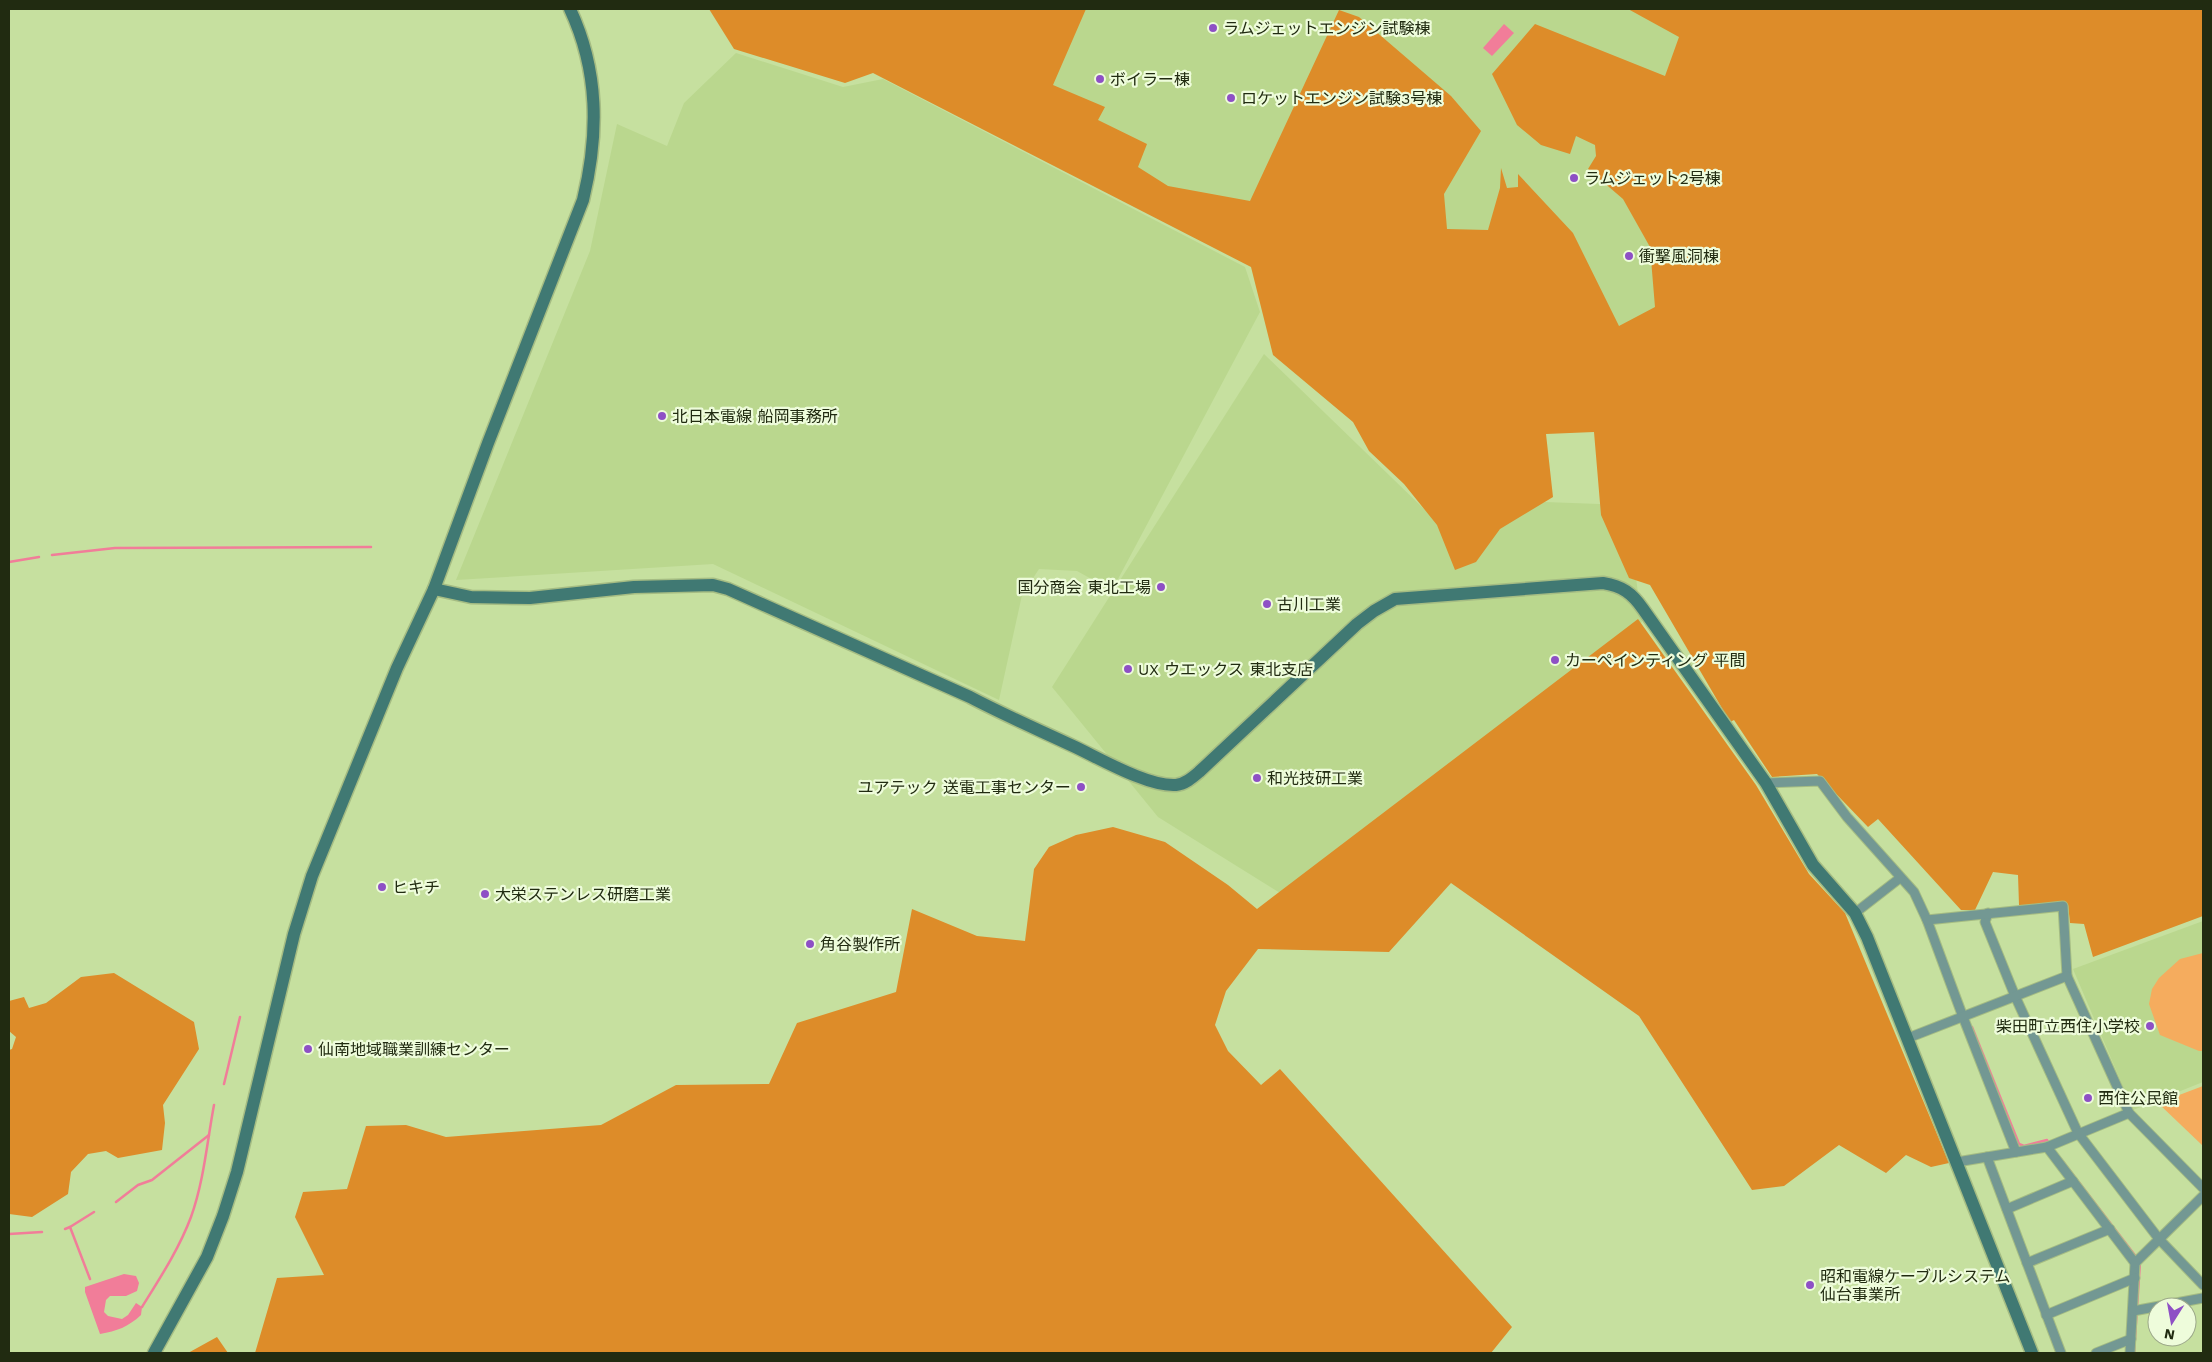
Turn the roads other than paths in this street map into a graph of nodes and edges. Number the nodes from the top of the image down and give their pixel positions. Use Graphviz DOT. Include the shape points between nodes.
graph roads {
  1 [pos="570,9"];
  2 [pos="434,589"];
  3 [pos="1766,783"];
  4 [pos="1900,878"];
  5 [pos="1988,912"];
  6 [pos="1855,913"];
  7 [pos="1928,920"];
  8 [pos="2067,976"];
  9 [pos="2015,996"];
  10 [pos="1962,1017"];
  11 [pos="1908,1038"];
  12 [pos="2129,1113"];
  13 [pos="2078,1133"];
  14 [pos="2047,1147"];
  15 [pos="2016,1152"];
  16 [pos="1987,1157"];
  17 [pos="1957,1162"];
  18 [pos="2074,1181"];
  19 [pos="2203,1188"];
  20 [pos="2203,1196"];
  21 [pos="2007,1209"];
  22 [pos="2110,1230"];
  23 [pos="2159,1240"];
  24 [pos="2137,1261"];
  25 [pos="2027,1264"];
  26 [pos="2135,1278"];
  27 [pos="2203,1285"];
  28 [pos="2203,1298"];
  29 [pos="2136,1311"];
  30 [pos="2046,1315"];
  31 [pos="2131,1339"];
  32 [pos="154,1353"];
  33 [pos="2032,1353"];
  34 [pos="2061,1353"];
  35 [pos="2096,1353"];
  36 [pos="2130,1353"];
  1 -- 2 [label="street" via="584,45 594,94 594,134 589,172 579,208"];
  2 -- 3 [label="street" via="471,596 530,598 634,587 713,586 728,589 970,697 1108,763 1147,779 1177,785 1199,772 1357,624 1395,600 1603,583 1616,585 1634,597"];
  2 -- 32 [label="street" via="397,668 312,876 294,934 224,1216 207,1257"];
  3 -- 4 [label="street" via="1820,781"];
  3 -- 6 [label="street" via="1812,865"];
  4 -- 6 [label="street"];
  4 -- 7 [label="street" via="1914,892"];
  5 -- 7 [label="street"];
  5 -- 8 [label="street" via="2063,906"];
  5 -- 9 [label="street" via="1985,922"];
  6 -- 11 [label="street"];
  7 -- 10 [label="street"];
  8 -- 9 [label="street"];
  8 -- 12 [label="street"];
  9 -- 10 [label="street"];
  9 -- 13 [label="street"];
  10 -- 11 [label="street"];
  10 -- 15 [label="street"];
  11 -- 17 [label="street"];
  12 -- 13 [label="street"];
  12 -- 19 [label="street"];
  13 -- 14 [label="street"];
  13 -- 23 [label="street"];
  14 -- 15 [label="street"];
  14 -- 18 [label="street"];
  15 -- 16 [label="street"];
  16 -- 17 [label="street"];
  16 -- 21 [label="street"];
  17 -- 33 [label="street"];
  18 -- 21 [label="street"];
  18 -- 22 [label="street"];
  20 -- 23 [label="street"];
  21 -- 25 [label="street"];
  22 -- 24 [label="street"];
  22 -- 25 [label="street"];
  23 -- 24 [label="street"];
  23 -- 27 [label="street"];
  24 -- 26 [label="street"];
  25 -- 30 [label="street"];
  26 -- 29 [label="street"];
  26 -- 30 [label="street"];
  28 -- 29 [label="street"];
  29 -- 31 [label="street"];
  30 -- 34 [label="street"];
  31 -- 35 [label="street"];
  31 -- 36 [label="street"];
}
